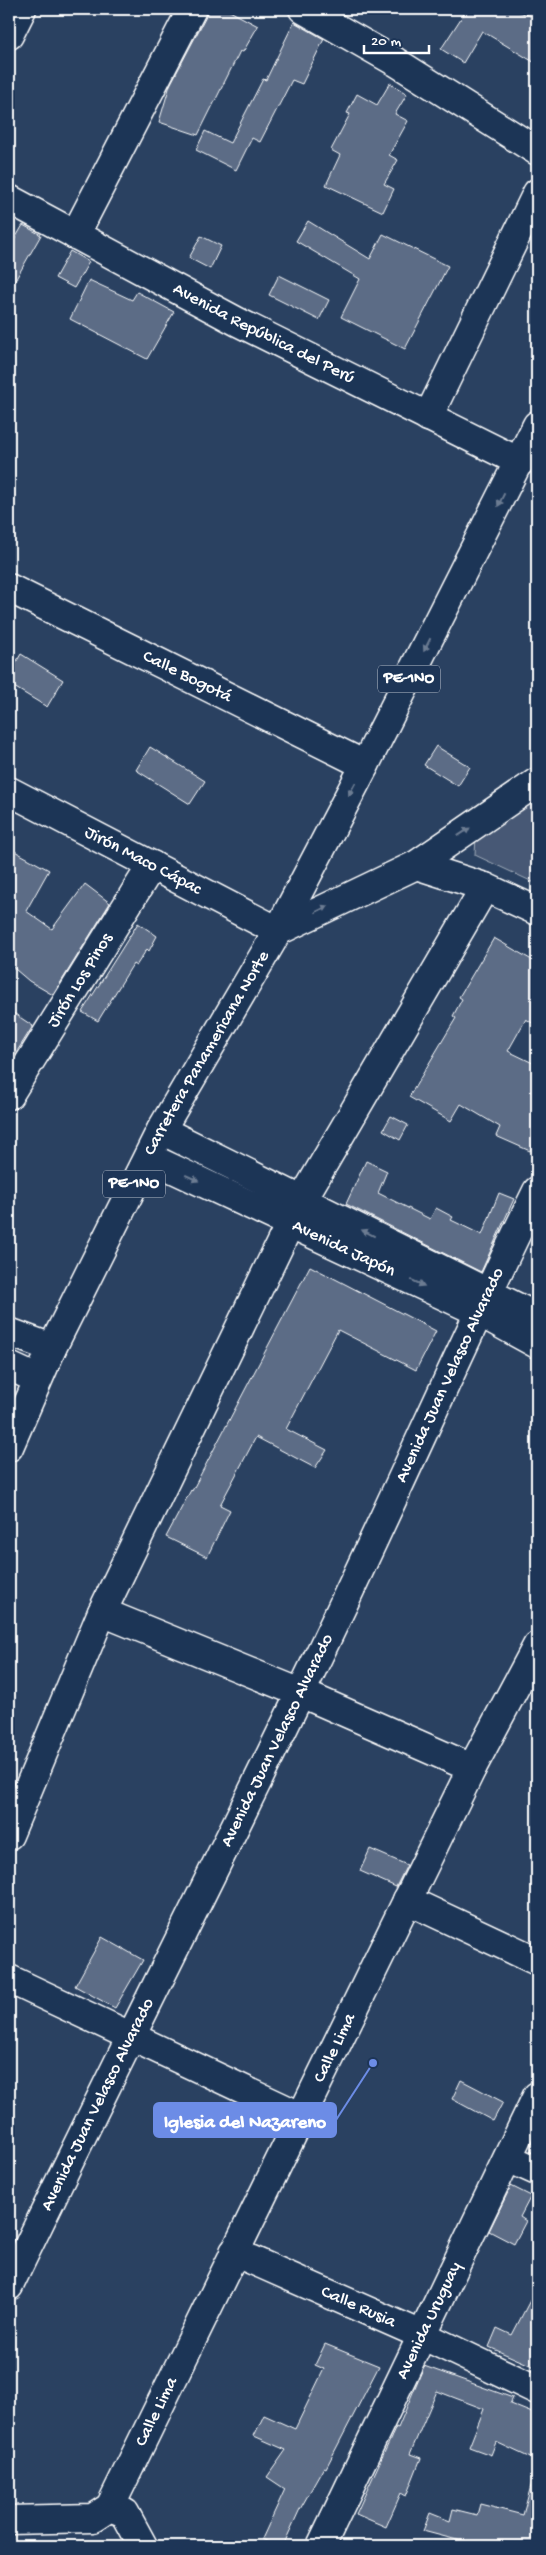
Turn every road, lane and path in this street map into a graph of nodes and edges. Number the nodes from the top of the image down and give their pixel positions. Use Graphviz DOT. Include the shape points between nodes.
graph roads {
  1 [pos="22,9"];
  2 [pos="192,9"];
  3 [pos="304,9"];
  4 [pos="9,35"];
  5 [pos="537,151"];
  6 [pos="537,194"];
  7 [pos="9,199"];
  8 [pos="75,235"];
  9 [pos="428,417"];
  10 [pos="537,425"];
  11 [pos="520,462"];
  12 [pos="9,588"];
  13 [pos="365,764"];
  14 [pos="537,782"];
  15 [pos="9,791"];
  16 [pos="416,864"];
  17 [pos="152,865"];
  18 [pos="485,887"];
  19 [pos="537,910"];
  20 [pos="278,930"];
  21 [pos="9,1095"];
  22 [pos="162,1130"];
  23 [pos="148,1157"];
  24 [pos="537,1192"];
  25 [pos="296,1212"];
  26 [pos="484,1302"];
  27 [pos="537,1317"];
  28 [pos="9,1332"];
  29 [pos="537,1344"];
  30 [pos="52,1348"];
  31 [pos="9,1366"];
  32 [pos="37,1379"];
  33 [pos="9,1447"];
  34 [pos="102,1612"];
  35 [pos="537,1646"];
  36 [pos="301,1692"];
  37 [pos="472,1768"];
  38 [pos="9,1835"];
  39 [pos="407,1900"];
  40 [pos="537,1961"];
  41 [pos="9,1979"];
  42 [pos="129,2037"];
  43 [pos="537,2096"];
  44 [pos="300,2116"];
  45 [pos="508,2158"];
  46 [pos="537,2171"];
  47 [pos="234,2252"];
  48 [pos="9,2286"];
  49 [pos="422,2335"];
  50 [pos="537,2390"];
  51 [pos="110,2507"];
  52 [pos="9,2520"];
  53 [pos="143,2546"];
  54 [pos="321,2546"];
  1 -- 4 [label="street"];
  2 -- 8 [label="street"];
  3 -- 5 [label="street" via="396,62"];
  6 -- 9 [label="street"];
  7 -- 8 [label="street, Avenida República del Perú"];
  8 -- 9 [label="street, Avenida República del Perú" via="238,322"];
  9 -- 11 [label="street, Avenida República del Perú"];
  10 -- 11 [label="street, Carretera Panamericana Norte / PE-1NO"];
  11 -- 13 [label="street, Carretera Panamericana Norte / PE-1NO, one-way"];
  12 -- 13 [label="street, Calle Bogotá"];
  13 -- 20 [label="street, Carretera Panamericana Norte / PE-1NO, one-way"];
  16 -- 14 [label="street, Carretera Panamericana Norte, one-way"];
  15 -- 17 [label="street, Jirón Maco Cápac"];
  16 -- 18 [label="street"];
  20 -- 16 [label="street, Carretera Panamericana Norte, one-way"];
  17 -- 20 [label="street, Jirón Maco Cápac"];
  17 -- 21 [label="street, Jirón Los Pinos"];
  18 -- 19 [label="street"];
  18 -- 25 [label="street"];
  20 -- 22 [label="street, Carretera Panamericana Norte / PE-1NO"];
  22 -- 23 [label="street, Carretera Panamericana Norte / PE-1NO"];
  22 -- 25 [label="street"];
  23 -- 25 [label="street, Avenida Japón, one-way"];
  23 -- 30 [label="street, Carretera Panamericana Norte / PE-1NO"];
  24 -- 26 [label="street, Avenida Juan Velasco Alvarado"];
  25 -- 26 [label="street"];
  25 -- 34 [label="street"];
  26 -- 27 [label="street"];
  26 -- 29 [label="street"];
  26 -- 36 [label="street, Avenida Juan Velasco Alvarado"];
  28 -- 30 [label="street"];
  30 -- 32 [label="street, Carretera Panamericana Norte / PE-1NO"];
  31 -- 32 [label="street"];
  32 -- 33 [label="street, Carretera Panamericana Norte / PE-1NO"];
  34 -- 36 [label="street"];
  34 -- 38 [label="street"];
  35 -- 37 [label="street, Calle Lima"];
  36 -- 37 [label="street"];
  36 -- 42 [label="street, Avenida Juan Velasco Alvarado"];
  37 -- 39 [label="street, Calle Lima"];
  39 -- 40 [label="street"];
  39 -- 44 [label="street, Calle Lima"];
  41 -- 42 [label="street"];
  42 -- 44 [label="street"];
  42 -- 48 [label="street, Avenida Juan Velasco Alvarado"];
  43 -- 45 [label="street, Avenida Uruguay"];
  44 -- 47 [label="street, Calle Lima"];
  45 -- 46 [label="street"];
  45 -- 49 [label="street, Avenida Uruguay"];
  47 -- 49 [label="street, Calle Rusia"];
  47 -- 51 [label="street, Calle Lima"];
  49 -- 50 [label="street, Calle Rusia"];
  49 -- 54 [label="street, Avenida Uruguay"];
  51 -- 52 [label="street" via="93,2518"];
  51 -- 53 [label="street" via="125,2513"];
}
